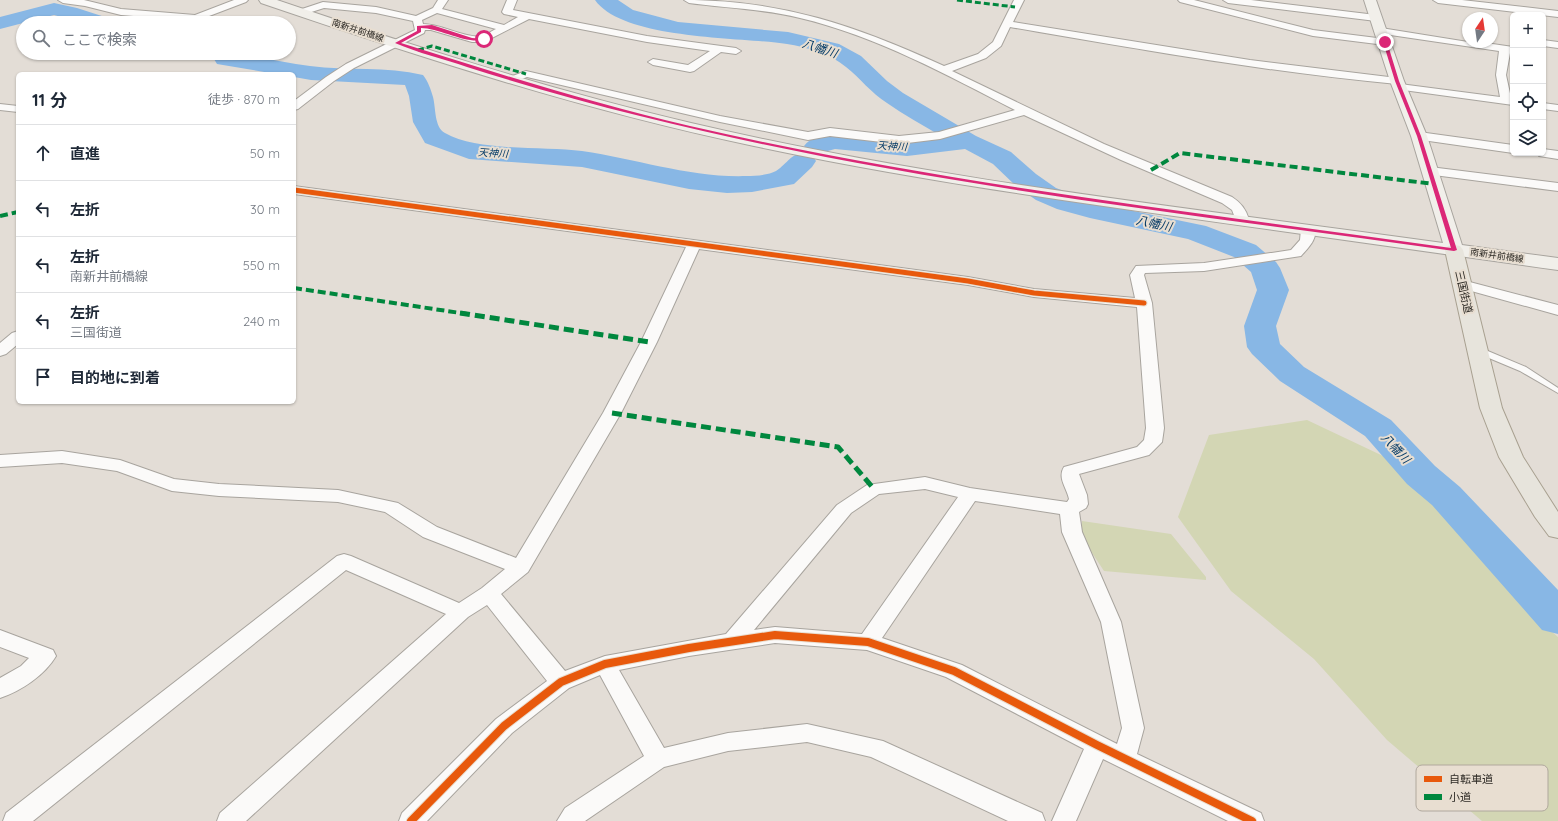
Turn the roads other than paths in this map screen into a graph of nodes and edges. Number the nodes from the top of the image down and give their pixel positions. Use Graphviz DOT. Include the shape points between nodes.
graph roads {
  1 [pos="63,0"];
  2 [pos="243,0"];
  3 [pos="265,0"];
  4 [pos="443,0"];
  5 [pos="512,0"];
  6 [pos="689,0"];
  7 [pos="1018,0"];
  8 [pos="1183,0"];
  9 [pos="1228,0"];
  10 [pos="1370,0"];
  11 [pos="1438,0"];
  12 [pos="436,10"];
  13 [pos="302,12"];
  14 [pos="1558,14"];
  15 [pos="171,16"];
  16 [pos="201,16"];
  17 [pos="528,16"];
  18 [pos="418,23"];
  19 [pos="1007,24"];
  20 [pos="573,25"];
  21 [pos="504,28"];
  22 [pos="1381,31"];
  23 [pos="561,32"];
  24 [pos="1462,41"];
  25 [pos="397,43"];
  26 [pos="1546,43"];
  27 [pos="682,44"];
  28 [pos="1558,45"];
  29 [pos="1498,47"];
  30 [pos="719,49"];
  31 [pos="1509,49"];
  32 [pos="736,51"];
  33 [pos="944,70"];
  34 [pos="511,80"];
  35 [pos="1399,84"];
  36 [pos="1509,101"];
  37 [pos="296,105"];
  38 [pos="1546,106"];
  39 [pos="0,107"];
  40 [pos="1558,108"];
  41 [pos="16,109"];
  42 [pos="1026,111"];
  43 [pos="720,119"];
  44 [pos="703,130"];
  45 [pos="801,135"];
  46 [pos="1419,136"];
  47 [pos="788,149"];
  48 [pos="1510,149"];
  49 [pos="1546,153"];
  50 [pos="1558,155"];
  51 [pos="1430,171"];
  52 [pos="1558,187"];
  53 [pos="296,190"];
  54 [pos="1242,220"];
  55 [pos="1308,229"];
  56 [pos="694,244"];
  57 [pos="1454,250"];
  58 [pos="1558,264"];
  59 [pos="1462,284"];
  60 [pos="1144,303"];
  61 [pos="1558,310"];
  62 [pos="16,338"];
  63 [pos="1478,350"];
  64 [pos="0,351"];
  65 [pos="1558,391"];
  66 [pos="0,461"];
  67 [pos="970,494"];
  68 [pos="1069,509"];
  69 [pos="1558,530"];
  70 [pos="521,567"];
  71 [pos="489,594"];
  72 [pos="461,612"];
  73 [pos="0,638"];
  74 [pos="733,641"];
  75 [pos="868,642"];
  76 [pos="606,664"];
  77 [pos="561,682"];
  78 [pos="0,689"];
  79 [pos="1096,745"];
  80 [pos="1124,758"];
  81 [pos="658,759"];
  82 [pos="15,821"];
  83 [pos="229,821"];
  84 [pos="411,821"];
  85 [pos="569,821"];
  86 [pos="1033,821"];
  87 [pos="1064,821"];
  88 [pos="1252,821"];
  1 -- 15 [label="street" via="121,12"];
  2 -- 16 [label="street"];
  3 -- 13 [label="main road, 南新井前橋線"];
  4 -- 12 [label="street"];
  5 -- 17 [label="street" via="507,12"];
  6 -- 33 [label="street" via="769,9 817,20"];
  7 -- 19 [label="street"];
  8 -- 22 [label="street" via="1313,34"];
  9 -- 22 [label="street"];
  10 -- 22 [label="main road, 三国街道"];
  11 -- 14 [label="street" via="1470,7"];
  12 -- 18 [label="street"];
  12 -- 21 [label="street"];
  13 -- 18 [label="street" via="323,5 335,6 376,10"];
  13 -- 25 [label="main road, 南新井前橋線"];
  17 -- 20 [label="street"];
  17 -- 21 [label="street"];
  18 -- 21 [label="street" via="472,39 484,39"];
  18 -- 25 [label="street" via="420,31"];
  19 -- 33 [label="street" via="997,44 982,56"];
  19 -- 35 [label="street" via="1274,67"];
  20 -- 23 [label="street"];
  20 -- 27 [label="street"];
  22 -- 24 [label="street"];
  22 -- 35 [label="main road, 三国街道"];
  25 -- 34 [label="main road, 南新井前橋線"];
  25 -- 37 [label="street" via="350,66"];
  26 -- 28 [label="street"];
  27 -- 30 [label="street"];
  27 -- 30 [label="street" via="650,64 690,69"];
  29 -- 31 [label="street"];
  30 -- 32 [label="street"];
  31 -- 36 [label="street" via="1501,75"];
  33 -- 42 [label="street"];
  34 -- 43 [label="street" via="526,74"];
  34 -- 44 [label="main road, 南新井前橋線"];
  35 -- 36 [label="street"];
  35 -- 46 [label="main road, 三国街道"];
  38 -- 40 [label="street"];
  39 -- 41 [label="street"];
  42 -- 45 [label="street" via="940,135 899,140 830,132"];
  42 -- 54 [label="street" via="1151,170 1227,200 1237,206"];
  43 -- 44 [label="street"];
  43 -- 45 [label="street"];
  44 -- 47 [label="main road, 南新井前橋線"];
  45 -- 47 [label="street"];
  46 -- 48 [label="street"];
  46 -- 51 [label="main road, 三国街道"];
  47 -- 54 [label="main road, 南新井前橋線" via="1001,187"];
  49 -- 50 [label="street"];
  51 -- 52 [label="street"];
  51 -- 57 [label="main road, 三国街道"];
  53 -- 56 [label="street"];
  54 -- 55 [label="main road, 南新井前橋線"];
  55 -- 57 [label="main road, 南新井前橋線"];
  55 -- 60 [label="street" via="1307,241 1296,252 1275,258 1204,268 1141,268 1137,275"];
  56 -- 60 [label="street" via="1034,292"];
  56 -- 70 [label="street" via="649,342 612,413"];
  57 -- 58 [label="main road, 南新井前橋線"];
  57 -- 59 [label="main road, 三国街道"];
  59 -- 61 [label="street"];
  59 -- 63 [label="main road, 三国街道"];
  60 -- 68 [label="street" via="1156,428 1153,442 1143,451 1070,471 1069,479 1080,496 1079,504"];
  62 -- 64 [label="street"];
  63 -- 65 [label="lane" via="1523,369"];
  63 -- 69 [label="main road, 三国街道" via="1491,408 1511,457"];
  66 -- 70 [label="street" via="62,457 120,466 172,485 338,496 391,508 430,532"];
  67 -- 68 [label="street"];
  67 -- 74 [label="street" via="925,483 874,489 844,509"];
  67 -- 75 [label="street"];
  68 -- 80 [label="street" via="1072,532 1111,622 1133,728"];
  70 -- 71 [label="street"];
  71 -- 72 [label="street"];
  71 -- 77 [label="street"];
  72 -- 82 [label="street" via="344,561"];
  72 -- 83 [label="street"];
  73 -- 78 [label="street" via="44,656 29,672"];
  74 -- 75 [label="street" via="775,635"];
  74 -- 76 [label="street"];
  75 -- 79 [label="street" via="954,671"];
  76 -- 77 [label="street"];
  76 -- 81 [label="street"];
  77 -- 84 [label="street" via="504,726"];
  79 -- 80 [label="street"];
  79 -- 87 [label="street"];
  80 -- 88 [label="street"];
  81 -- 85 [label="street" via="574,815"];
  81 -- 86 [label="street" via="728,742 808,733 875,748"];
}
